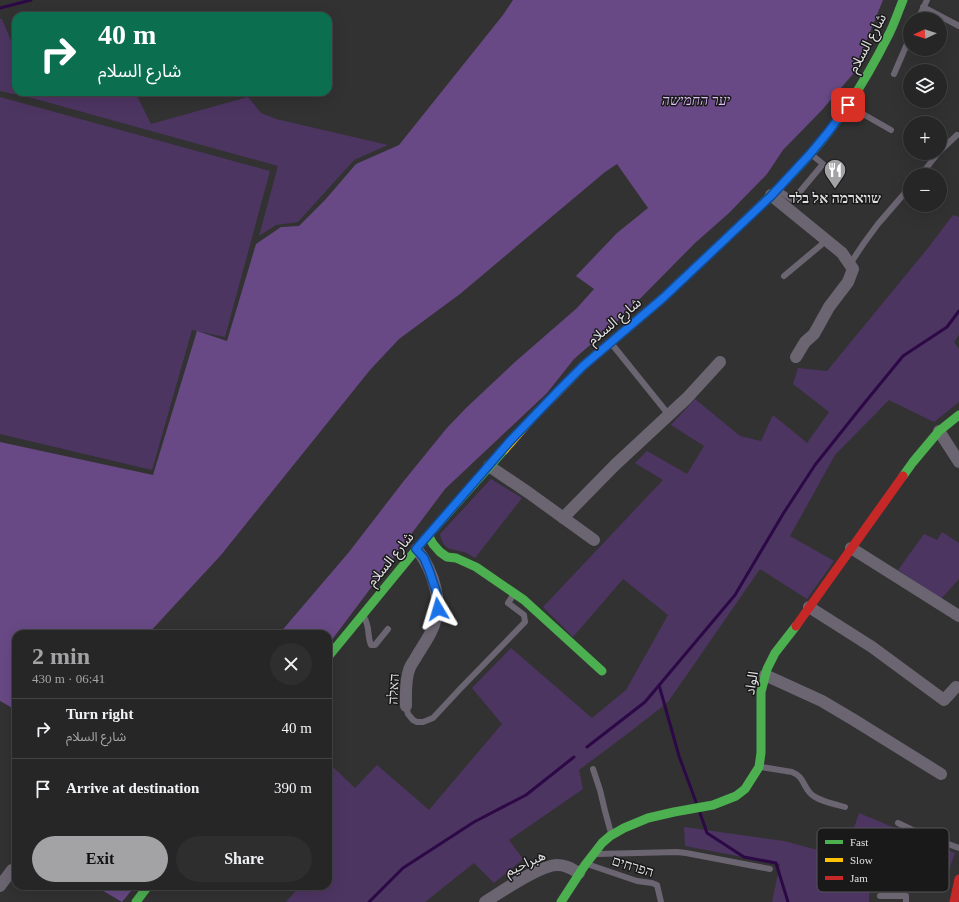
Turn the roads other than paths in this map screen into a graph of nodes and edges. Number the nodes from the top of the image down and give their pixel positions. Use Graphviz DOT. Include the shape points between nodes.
graph roads {
  1 [pos="903,0"];
  2 [pos="927,0"];
  3 [pos="923,7"];
  4 [pos="921,12"];
  5 [pos="959,26"];
  6 [pos="903,53"];
  7 [pos="894,74"];
  8 [pos="848,105"];
  9 [pos="891,130"];
  10 [pos="957,135"];
  11 [pos="947,144"];
  12 [pos="810,154"];
  13 [pos="933,160"];
  14 [pos="926,168"];
  15 [pos="774,192"];
  16 [pos="903,196"];
  17 [pos="827,240"];
  18 [pos="850,264"];
  19 [pos="784,276"];
  20 [pos="610,342"];
  21 [pos="796,357"];
  22 [pos="720,362"];
  23 [pos="669,415"];
  24 [pos="959,415"];
  25 [pos="939,431"];
  26 [pos="959,462"];
  27 [pos="489,466"];
  28 [pos="563,518"];
  29 [pos="428,535"];
  30 [pos="594,540"];
  31 [pos="852,548"];
  32 [pos="416,549"];
  33 [pos="514,593"];
  34 [pos="809,607"];
  35 [pos="362,615"];
  36 [pos="959,616"];
  37 [pos="388,629"];
  38 [pos="332,652"];
  39 [pos="602,671"];
  40 [pos="765,674"];
  41 [pos="956,687"];
  42 [pos="406,706"];
  43 [pos="759,767"];
  44 [pos="592,769"];
  45 [pos="941,774"];
  46 [pos="845,807"];
  47 [pos="898,823"];
  48 [pos="908,828"];
  49 [pos="611,834"];
  50 [pos="949,844"];
  51 [pos="959,848"];
  52 [pos="593,854"];
  53 [pos="582,868"];
  54 [pos="770,869"];
  55 [pos="12,870"];
  56 [pos="959,879"];
  57 [pos="0,886"];
  58 [pos="145,890"];
  59 [pos="880,896"];
  60 [pos="136,902"];
  61 [pos="486,902"];
  62 [pos="561,902"];
  63 [pos="661,902"];
  64 [pos="906,902"];
  65 [pos="954,902"];
  1 -- 8 [label="street, شارع السلام" via="880,52"];
  2 -- 3 [label="lane"];
  3 -- 4 [label="lane"];
  3 -- 5 [label="lane"];
  6 -- 7 [label="lane"];
  8 -- 9 [label="lane"];
  8 -- 12 [label="street, شارع السلام"];
  10 -- 11 [label="lane"];
  12 -- 15 [label="street, شارع السلام"];
  12 -- 15 [label="lane" via="823,164 793,200"];
  13 -- 14 [label="lane"];
  15 -- 17 [label="street"];
  15 -- 20 [label="street, شارع السلام" via="663,298"];
  16 -- 18 [label="lane" via="878,224"];
  17 -- 18 [label="street"];
  17 -- 19 [label="lane"];
  18 -- 21 [label="street" via="853,269 848,282"];
  20 -- 23 [label="lane"];
  20 -- 27 [label="street, شارع السلام" via="559,390"];
  22 -- 23 [label="street"];
  23 -- 28 [label="street"];
  24 -- 25 [label="street, الواد"];
  25 -- 26 [label="street"];
  25 -- 31 [label="street, الواد" via="913,462"];
  27 -- 28 [label="street"];
  27 -- 29 [label="street, شارع السلام"];
  28 -- 30 [label="street"];
  29 -- 32 [label="street, شارع السلام"];
  29 -- 33 [label="street" via="440,552 476,567"];
  31 -- 34 [label="street, الواد"];
  31 -- 36 [label="street"];
  32 -- 35 [label="street, شارع السلام"];
  32 -- 42 [label="street, האלה" via="424,558 429,570 437,594 438,609 432,632 409,669"];
  33 -- 39 [label="street"];
  33 -- 42 [label="lane, האלה" via="508,603 524,615 525,622 433,718 417,722 408,714"];
  34 -- 40 [label="street, الواد" via="775,652"];
  34 -- 41 [label="street" via="872,647 944,700"];
  35 -- 37 [label="lane" via="367,622 371,645 374,645"];
  35 -- 38 [label="street, شارع السلام"];
  40 -- 43 [label="street, الواد" via="761,692"];
  40 -- 45 [label="street" via="835,709"];
  43 -- 46 [label="lane" via="792,772 801,778 811,794"];
  43 -- 49 [label="street, الواد" via="745,789 736,796 713,805 638,821"];
  44 -- 49 [label="lane"];
  47 -- 48 [label="lane"];
  49 -- 52 [label="street, الواد"];
  50 -- 51 [label="lane"];
  52 -- 53 [label="street, الواد"];
  52 -- 54 [label="lane" via="686,852"];
  53 -- 61 [label="street, هبراحيم" via="547,866"];
  53 -- 62 [label="street, الواد"];
  53 -- 63 [label="lane, הפרחים" via="652,883 657,886"];
  55 -- 57 [label="street"];
  56 -- 65 [label="street"];
  58 -- 60 [label="street"];
  59 -- 64 [label="lane" via="906,896"];
}
